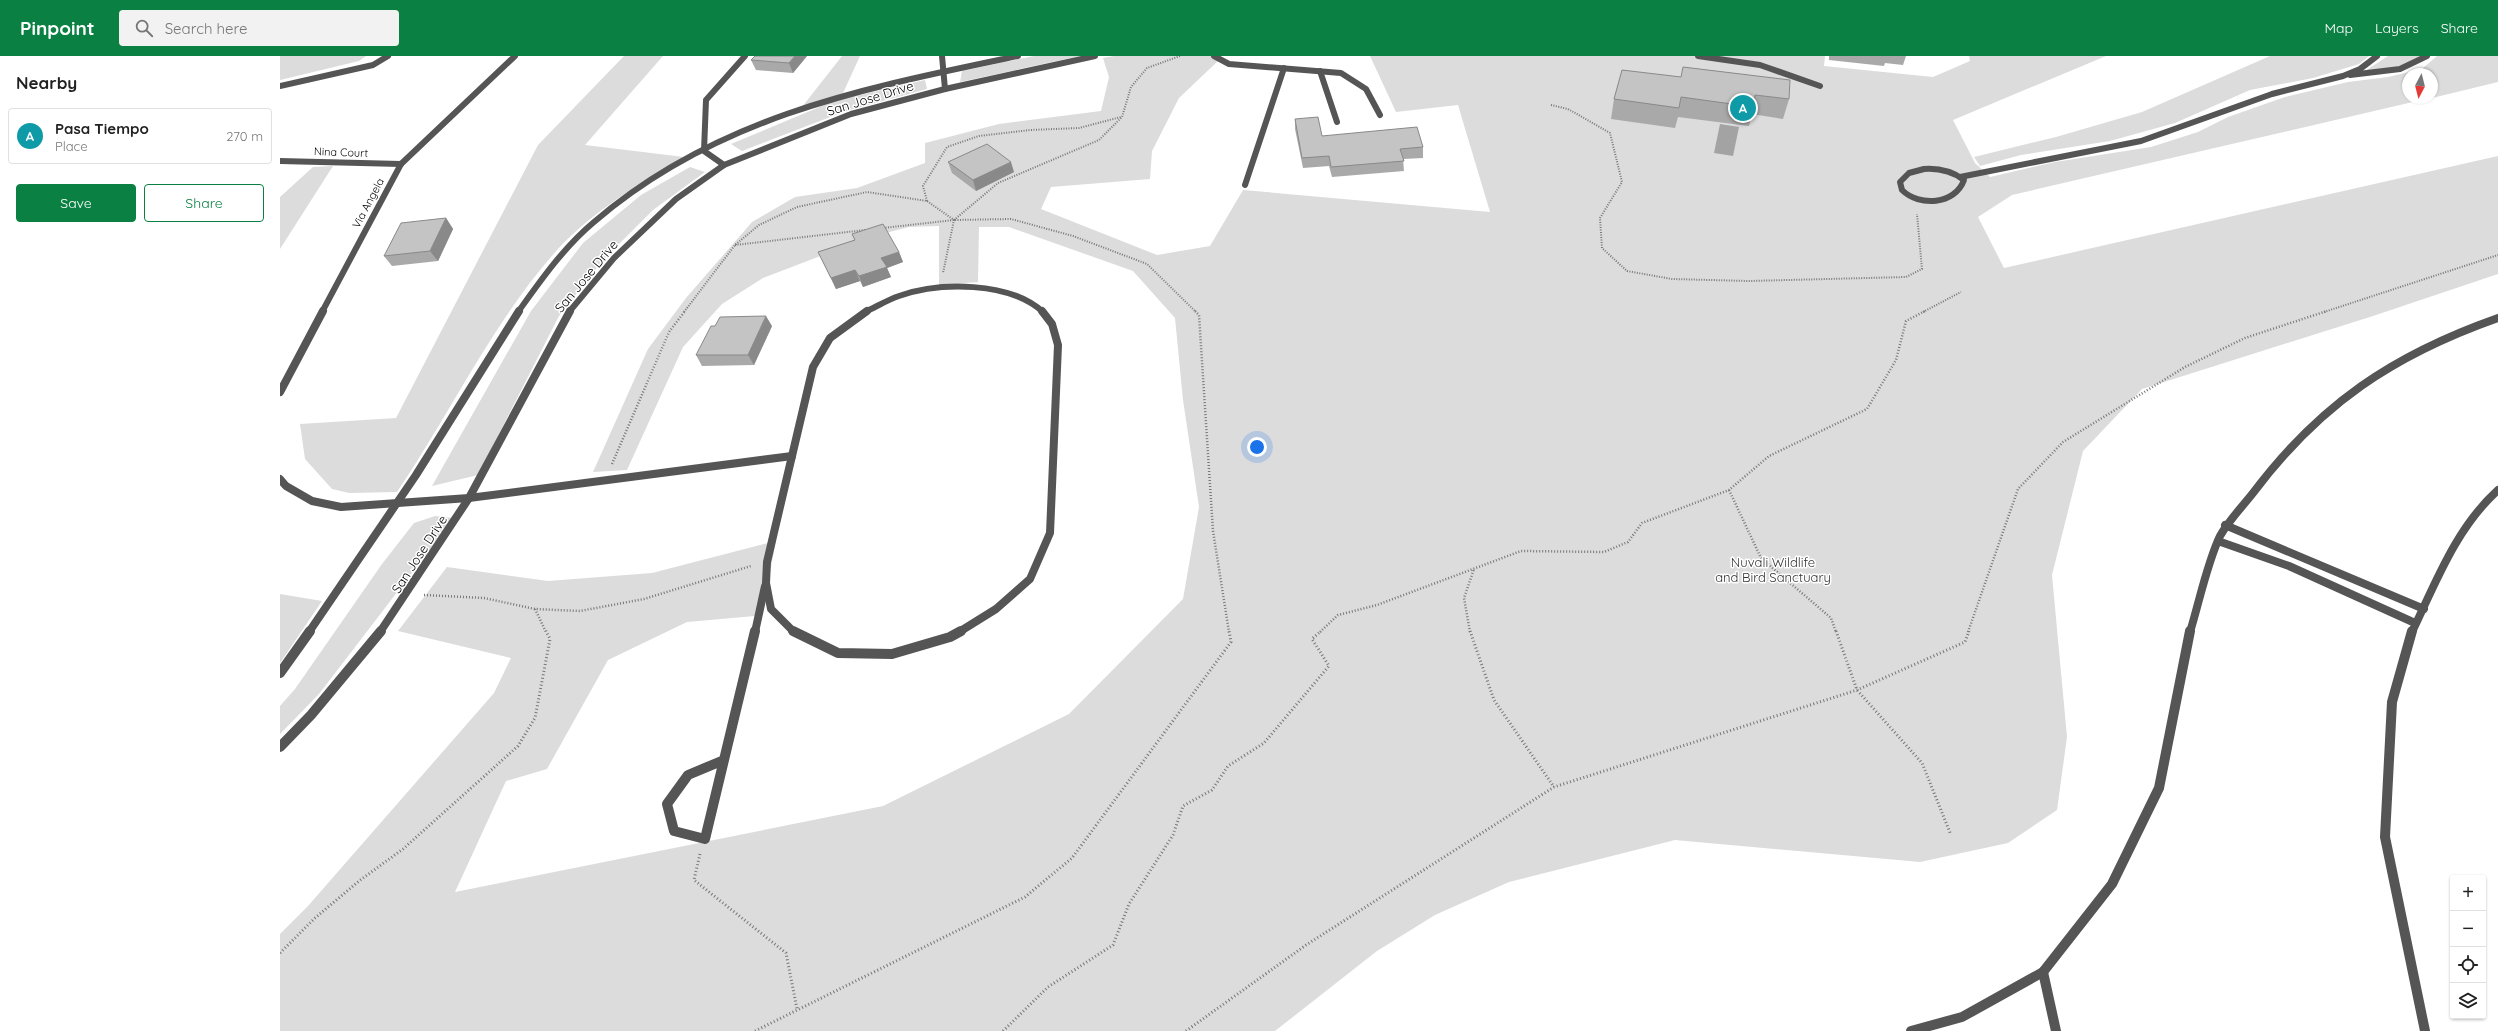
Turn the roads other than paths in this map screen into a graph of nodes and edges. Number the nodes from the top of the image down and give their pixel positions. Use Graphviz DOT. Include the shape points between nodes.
graph roads {
  1 [pos="388,56"];
  2 [pos="515,56"];
  3 [pos="745,56"];
  4 [pos="942,56"];
  5 [pos="1018,56"];
  6 [pos="1095,56"];
  7 [pos="1214,56"];
  8 [pos="1698,56"];
  9 [pos="2377,56"];
  10 [pos="2427,56"];
  11 [pos="1284,68"];
  12 [pos="944,71"];
  13 [pos="1320,71"];
  14 [pos="2343,76"];
  15 [pos="280,86"];
  16 [pos="1820,86"];
  17 [pos="945,88"];
  18 [pos="1380,115"];
  19 [pos="1337,122"];
  20 [pos="704,151"];
  21 [pos="280,161"];
  22 [pos="401,164"];
  23 [pos="724,164"];
  24 [pos="1960,177"];
  25 [pos="1245,185"];
  26 [pos="2498,318"];
  27 [pos="280,392"];
  28 [pos="792,456"];
  29 [pos="280,479"];
  30 [pos="2498,490"];
  31 [pos="470,498"];
  32 [pos="397,503"];
  33 [pos="2225,525"];
  34 [pos="2218,540"];
  35 [pos="766,583"];
  36 [pos="2424,609"];
  37 [pos="2415,623"];
  38 [pos="280,673"];
  39 [pos="280,747"];
  40 [pos="724,760"];
  41 [pos="2043,972"];
  42 [pos="1911,1031"];
  43 [pos="2056,1031"];
  44 [pos="2425,1031"];
  1 -- 15 [label="street" via="373,65"];
  2 -- 22 [label="street, Via Angela"];
  3 -- 20 [label="street" via="706,100"];
  4 -- 12 [label="street"];
  5 -- 12 [label="street, San Jose Drive"];
  6 -- 17 [label="street, San Jose Drive"];
  7 -- 11 [label="street" via="1220,62 1229,64"];
  8 -- 16 [label="street" via="1744,60 1766,65 1796,74"];
  9 -- 14 [label="street" via="2360,69"];
  10 -- 14 [label="street" via="2420,62 2387,72"];
  11 -- 13 [label="street"];
  11 -- 25 [label="street"];
  12 -- 17 [label="street"];
  12 -- 20 [label="street, San Jose Drive" via="833,97 760,125"];
  13 -- 18 [label="street" via="1341,73 1357,80 1368,89"];
  13 -- 19 [label="street"];
  14 -- 24 [label="street" via="2259,98 2141,141"];
  17 -- 23 [label="street, San Jose Drive" via="851,114"];
  20 -- 23 [label="street"];
  20 -- 32 [label="street, San Jose Drive" via="623,199 565,250 513,317"];
  21 -- 22 [label="street, Nina Court"];
  22 -- 27 [label="street, Via Angela"];
  23 -- 31 [label="street, San Jose Drive" via="676,199 614,258 568,314"];
  24 -- 24 [label="street" via="1951,172 1931,168 1913,171 1901,179 1901,189 1919,199 1935,200 1954,196 1963,186 1964,180"];
  26 -- 33 [label="street" via="2424,348 2379,372 2346,395 2291,445"];
  28 -- 31 [label="street"];
  28 -- 35 [label="street" via="767,562"];
  28 -- 35 [label="street" via="813,367 830,338 861,314 899,296 940,287 986,287 1023,297 1050,319 1058,345 1050,533 1030,578 996,609 950,637 892,654 838,653 795,633 771,609"];
  29 -- 32 [label="street" via="286,486 312,501 326,504 341,507"];
  30 -- 36 [label="street" via="2458,537"];
  31 -- 32 [label="street"];
  31 -- 39 [label="street, San Jose Drive" via="384,627 311,715"];
  32 -- 38 [label="street, San Jose Drive"];
  33 -- 34 [label="street"];
  33 -- 36 [label="street"];
  34 -- 37 [label="street" via="2289,566"];
  34 -- 41 [label="street" via="2188,637 2159,788 2112,884"];
  35 -- 40 [label="street"];
  36 -- 37 [label="street"];
  37 -- 44 [label="street" via="2392,702 2385,837"];
  40 -- 40 [label="street" via="688,775 667,804 674,831 705,838"];
  41 -- 42 [label="street" via="1962,1017"];
  41 -- 43 [label="street"];
}
